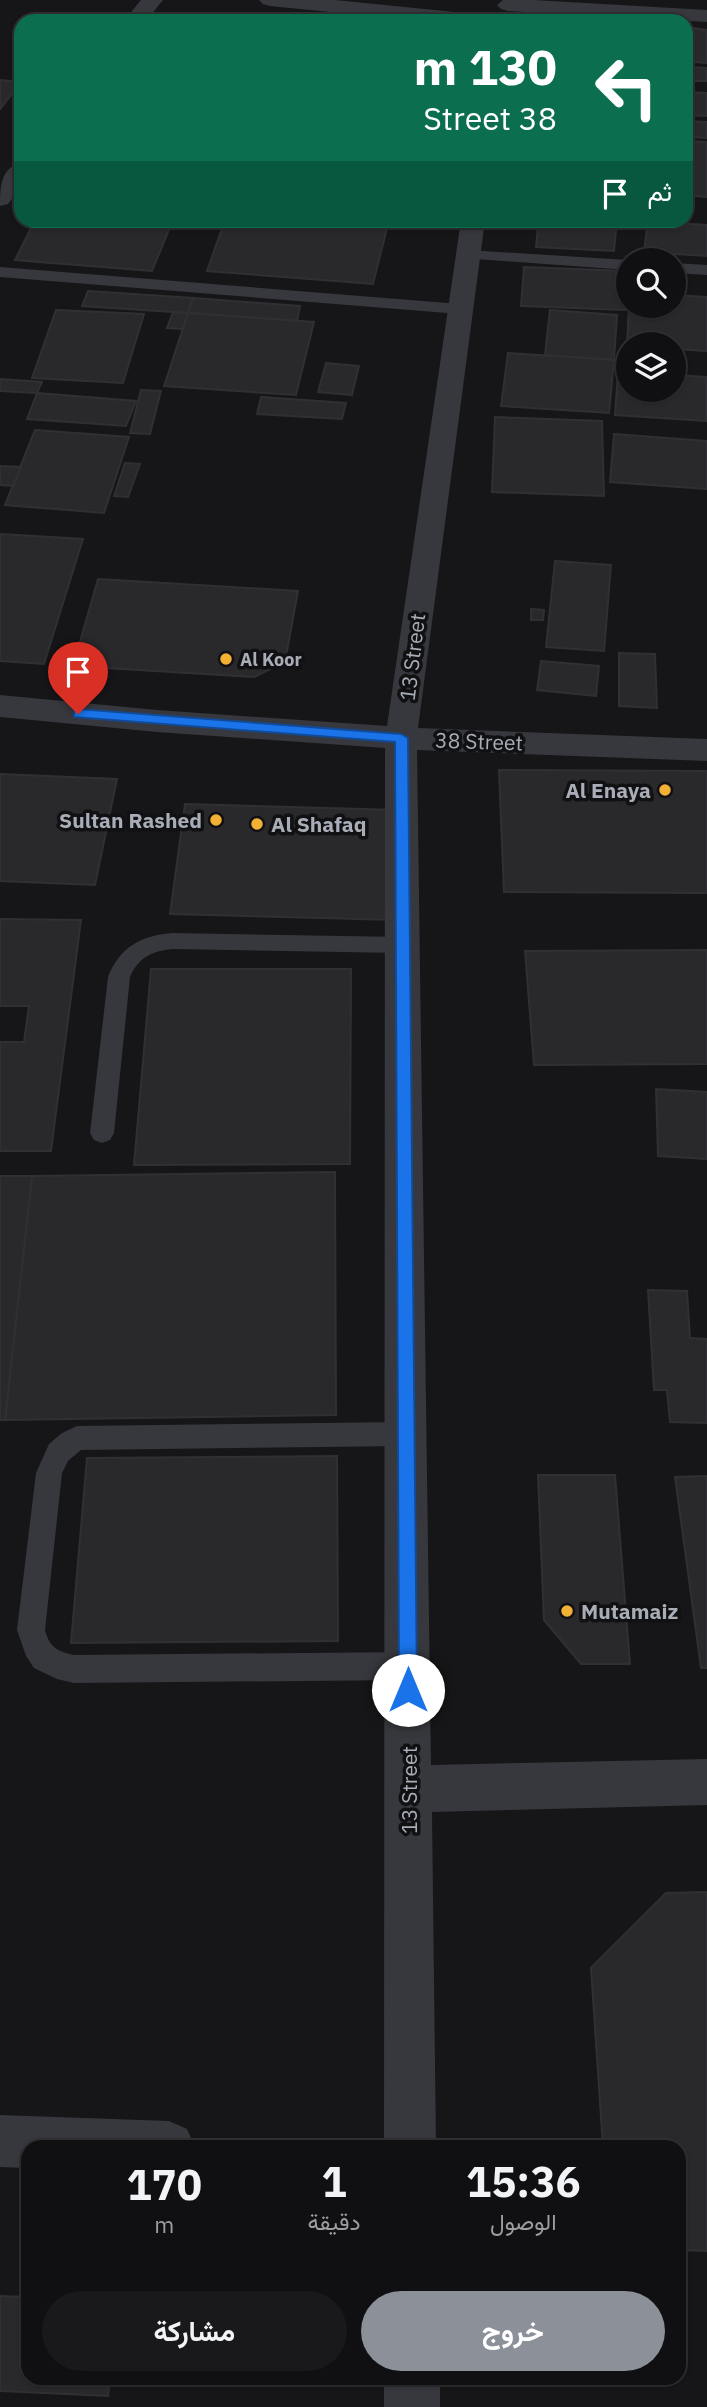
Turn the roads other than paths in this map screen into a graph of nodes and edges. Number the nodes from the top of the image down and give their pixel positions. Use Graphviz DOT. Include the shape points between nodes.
graph roads {
  1 [pos="152,0"];
  2 [pos="270,0"];
  3 [pos="507,9"];
  4 [pos="141,14"];
  5 [pos="413,14"];
  6 [pos="650,14"];
  7 [pos="14,180"];
  8 [pos="0,199"];
  9 [pos="470,238"];
  10 [pos="616,263"];
  11 [pos="686,269"];
  12 [pos="707,270"];
  13 [pos="0,272"];
  14 [pos="460,309"];
  15 [pos="0,706"];
  16 [pos="401,738"];
  17 [pos="707,750"];
  18 [pos="402,945"];
  19 [pos="102,1133"];
  20 [pos="406,1434"];
  21 [pos="408,1666"];
  22 [pos="707,1783"];
  23 [pos="409,1789"];
  24 [pos="410,2140"];
  25 [pos="0,2141"];
  26 [pos="21,2142"];
  27 [pos="412,2385"];
  28 [pos="412,2407"];
  1 -- 4 [label="street"];
  2 -- 5 [label="street"];
  3 -- 6 [label="street"];
  7 -- 8 [label="street"];
  9 -- 10 [label="lane"];
  9 -- 14 [label="street, 13 Street"];
  11 -- 12 [label="lane"];
  13 -- 14 [label="lane"];
  14 -- 16 [label="street, 13 Street"];
  15 -- 16 [label="street, 38 Street"];
  16 -- 17 [label="street, 38 Street"];
  16 -- 18 [label="street, 13 Street"];
  18 -- 19 [label="lane" via="172,941 136,950 124,962 120,977"];
  18 -- 20 [label="street, 13 Street"];
  20 -- 21 [label="street, 13 Street"];
  20 -- 21 [label="lane" via="77,1438 53,1458 31,1630 42,1659 74,1670"];
  21 -- 23 [label="street, 13 Street"];
  22 -- 23 [label="street"];
  23 -- 24 [label="street, 13 Street"];
  25 -- 26 [label="street"];
  27 -- 28 [label="street"];
}
